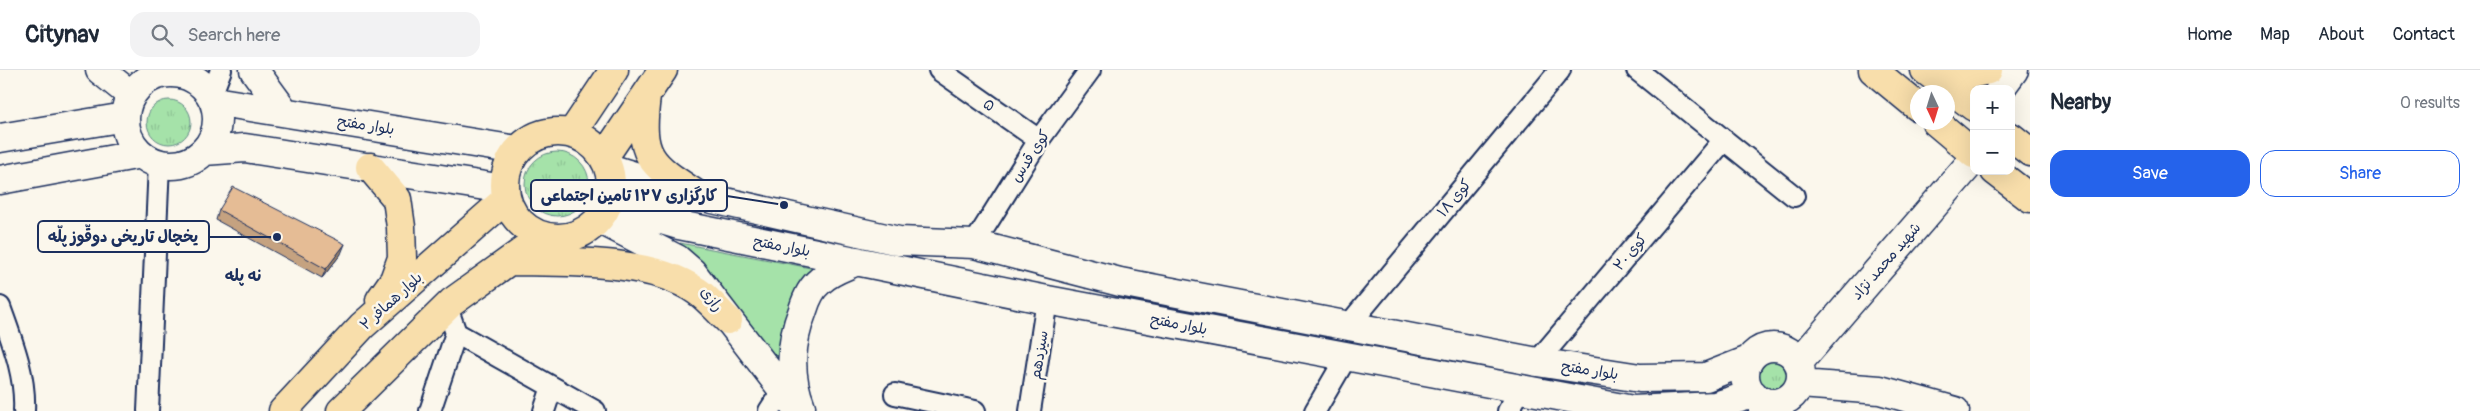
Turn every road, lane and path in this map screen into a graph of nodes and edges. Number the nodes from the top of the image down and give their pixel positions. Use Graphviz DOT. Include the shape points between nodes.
graph roads {
  1 [pos="100,70"];
  2 [pos="221,70"];
  3 [pos="254,70"];
  4 [pos="614,70"];
  5 [pos="663,70"];
  6 [pos="939,70"];
  7 [pos="1090,70"];
  8 [pos="1560,70"];
  9 [pos="1637,70"];
  10 [pos="1873,70"];
  11 [pos="1988,70"];
  12 [pos="2014,70"];
  13 [pos="164,72"];
  14 [pos="1932,75"];
  15 [pos="2003,85"];
  16 [pos="646,97"];
  17 [pos="212,98"];
  18 [pos="1910,100"];
  19 [pos="1970,104"];
  20 [pos="128,106"];
  21 [pos="284,111"];
  22 [pos="1946,130"];
  23 [pos="572,133"];
  24 [pos="0,138"];
  25 [pos="1039,140"];
  26 [pos="2015,140"];
  27 [pos="1723,141"];
  28 [pos="517,150"];
  29 [pos="204,151"];
  30 [pos="1970,151"];
  31 [pos="2030,152"];
  32 [pos="150,159"];
  33 [pos="606,162"];
  34 [pos="1970,164"];
  35 [pos="370,167"];
  36 [pos="2000,175"];
  37 [pos="0,180"];
  38 [pos="505,194"];
  39 [pos="691,194"];
  40 [pos="1794,196"];
  41 [pos="2030,198"];
  42 [pos="603,212"];
  43 [pos="679,225"];
  44 [pos="544,236"];
  45 [pos="974,244"];
  46 [pos="509,261"];
  47 [pos="857,261"];
  48 [pos="1047,300"];
  49 [pos="0,307"];
  50 [pos="447,307"];
  51 [pos="1275,312"];
  52 [pos="728,320"];
  53 [pos="362,326"];
  54 [pos="1348,326"];
  55 [pos="456,333"];
  56 [pos="1270,342"];
  57 [pos="1347,356"];
  58 [pos="1749,360"];
  59 [pos="1537,362"];
  60 [pos="1800,373"];
  61 [pos="552,387"];
  62 [pos="895,394"];
  63 [pos="1514,400"];
  64 [pos="1759,403"];
  65 [pos="788,406"];
  66 [pos="24,411"];
  67 [pos="148,411"];
  68 [pos="283,411"];
  69 [pos="341,411"];
  70 [pos="430,411"];
  71 [pos="544,411"];
  72 [pos="595,411"];
  73 [pos="975,411"];
  74 [pos="1030,411"];
  75 [pos="1315,411"];
  76 [pos="1633,411"];
  77 [pos="1955,411"];
  1 -- 20 [label="street"];
  2 -- 17 [label="street"];
  3 -- 21 [label="street"];
  4 -- 23 [label="main road"];
  5 -- 16 [label="main road"];
  6 -- 25 [label="street, ۵"];
  7 -- 25 [label="street, کوی قدس"];
  8 -- 54 [label="street, کوی ۱۸"];
  9 -- 27 [label="street"];
  10 -- 18 [label="main road"];
  11 -- 14 [label="main road"];
  12 -- 15 [label="street"];
  13 -- 17 [label="street" via="186,75 198,82"];
  13 -- 20 [label="street" via="138,86"];
  14 -- 19 [label="main road"];
  16 -- 33 [label="main road"];
  16 -- 39 [label="main road" via="642,127 646,149 667,175"];
  17 -- 21 [label="street, بلوار مفتح"];
  17 -- 29 [label="street" via="217,112 216,128"];
  20 -- 24 [label="street"];
  20 -- 32 [label="street" via="128,137"];
  21 -- 28 [label="street, بلوار مفتح"];
  22 -- 30 [label="main road"];
  23 -- 28 [label="main road" via="542,134"];
  23 -- 33 [label="main road" via="595,146"];
  25 -- 45 [label="street, کوی قدس"];
  26 -- 31 [label="main road"];
  27 -- 40 [label="street"];
  27 -- 59 [label="street, کوی ۲۰"];
  28 -- 38 [label="main road" via="505,175"];
  29 -- 32 [label="street" via="190,161 175,165"];
  29 -- 35 [label="street" via="245,148"];
  32 -- 37 [label="street"];
  32 -- 67 [label="street"];
  33 -- 39 [label="street, بلوار مفتح"];
  33 -- 42 [label="main road" via="611,192"];
  34 -- 60 [label="street, شهید محمد نژاد"];
  35 -- 38 [label="street"];
  35 -- 53 [label="main road" via="396,199 402,258 394,280"];
  36 -- 41 [label="main road"];
  38 -- 44 [label="main road" via="518,221 530,231"];
  38 -- 53 [label="main road, بلوار همافر ۲"];
  39 -- 43 [label="street" via="673,198 670,206"];
  39 -- 45 [label="street, بلوار مفتح" via="898,241"];
  42 -- 43 [label="street, بلوار مفتح"];
  42 -- 44 [label="main road" via="584,232 559,238"];
  42 -- 52 [label="street, رازی" via="677,259 692,272"];
  43 -- 47 [label="street, بلوار مفتح"];
  44 -- 46 [label="main road"];
  45 -- 51 [label="street, بلوار مفتح" via="1120,282"];
  46 -- 50 [label="main road"];
  46 -- 52 [label="main road" via="597,263 669,277 697,291"];
  47 -- 48 [label="street, بلوار مفتح"];
  47 -- 65 [label="street" via="818,281 806,300 792,345 795,393"];
  48 -- 56 [label="street, بلوار مفتح"];
  48 -- 74 [label="street, سیزدهم"];
  49 -- 66 [label="street" via="17,355 25,393"];
  50 -- 55 [label="street"];
  50 -- 69 [label="main road"];
  51 -- 54 [label="street, بلوار مفتح"];
  51 -- 56 [label="street"];
  52 -- 65 [label="street, رازی"];
  53 -- 68 [label="main road, بلوار همافر ۲"];
  54 -- 59 [label="street, بلوار مفتح"];
  55 -- 61 [label="street"];
  55 -- 70 [label="street"];
  56 -- 57 [label="street, بلوار مفتح"];
  57 -- 63 [label="street, بلوار مفتح"];
  57 -- 75 [label="street"];
  58 -- 59 [label="street, بلوار مفتح" via="1706,377 1668,378 1640,378"];
  58 -- 60 [label="street" via="1760,350 1775,347 1789,351"];
  58 -- 64 [label="street" via="1746,381"];
  60 -- 64 [label="street" via="1792,396 1787,400"];
  60 -- 77 [label="street" via="1880,390"];
  61 -- 71 [label="street"];
  61 -- 72 [label="street"];
  62 -- 73 [label="street"];
  63 -- 76 [label="street, بلوار مفتح"];
  64 -- 76 [label="street, بلوار مفتح"];
}
